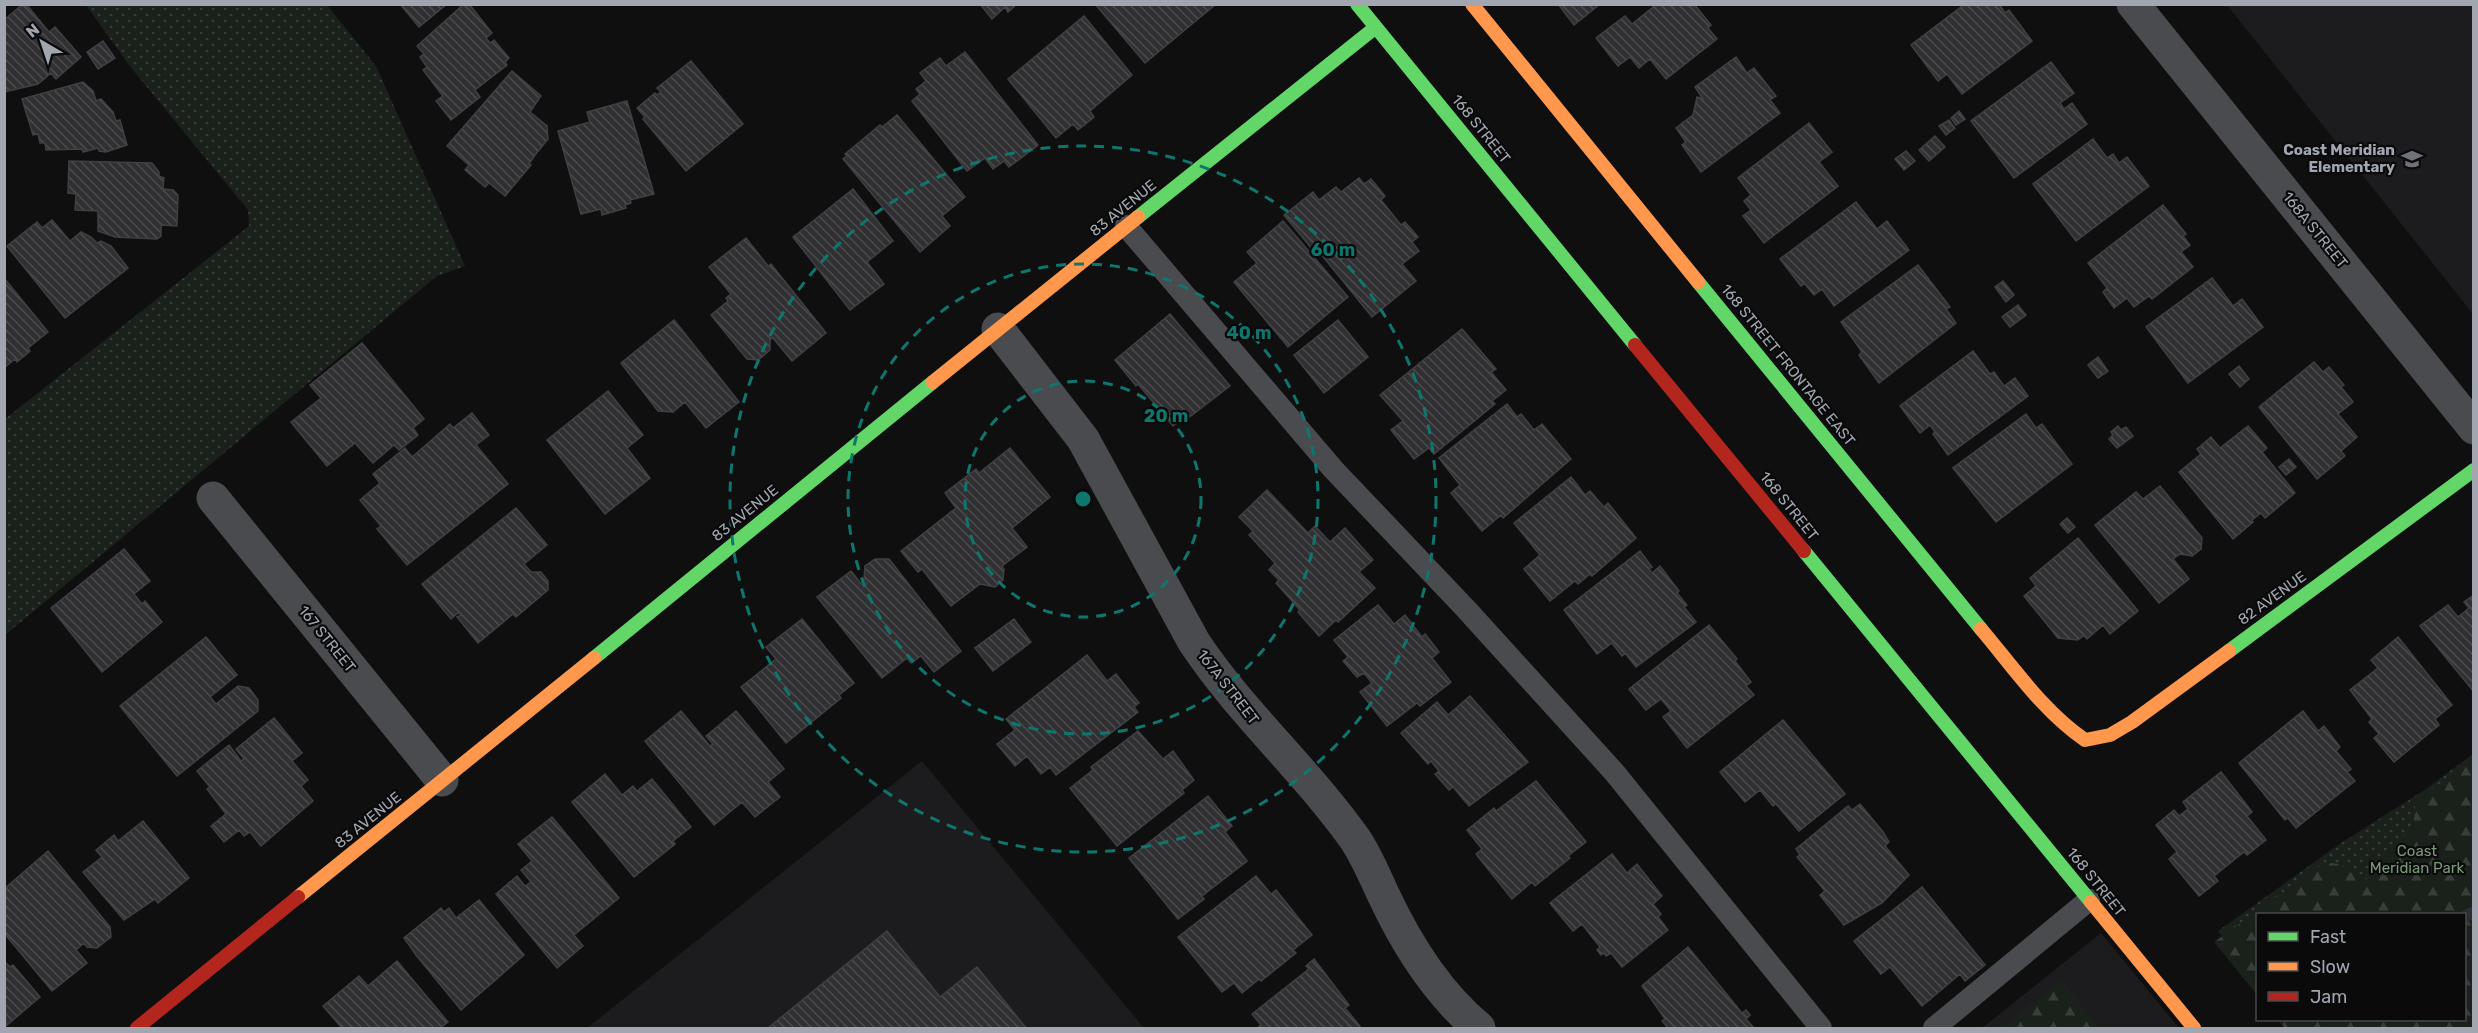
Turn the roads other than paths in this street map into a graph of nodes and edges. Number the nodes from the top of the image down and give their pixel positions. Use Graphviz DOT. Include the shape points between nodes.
graph roads {
  1 [pos="1357,4"];
  2 [pos="1472,4"];
  3 [pos="2133,4"];
  4 [pos="1376,27"];
  5 [pos="1126,226"];
  6 [pos="998,329"];
  7 [pos="2474,428"];
  8 [pos="2474,470"];
  9 [pos="213,498"];
  10 [pos="2085,740"];
  11 [pos="442,780"];
  12 [pos="2089,900"];
  13 [pos="137,1029"];
  14 [pos="1479,1029"];
  15 [pos="1821,1029"];
  16 [pos="1934,1029"];
  17 [pos="2194,1029"];
  1 -- 4 [label="street, 168 STREET"];
  2 -- 10 [label="street, 168 STREET FRONTAGE EAST" via="2042,703"];
  3 -- 7 [label="street, 168A STREET"];
  4 -- 5 [label="street, 83 AVENUE"];
  4 -- 12 [label="street, 168 STREET"];
  5 -- 6 [label="street, 83 AVENUE"];
  5 -- 15 [label="lane" via="1333,469 1614,772"];
  6 -- 11 [label="street, 83 AVENUE"];
  6 -- 14 [label="street, 167A STREET" via="1083,439 1214,673 1340,819 1375,873 1398,924 1422,963"];
  8 -- 10 [label="street, 82 AVENUE" via="2132,722 2110,735"];
  9 -- 11 [label="street, 167 STREET"];
  11 -- 13 [label="street, 83 AVENUE"];
  12 -- 16 [label="lane"];
  12 -- 17 [label="street, 168 STREET"];
}
